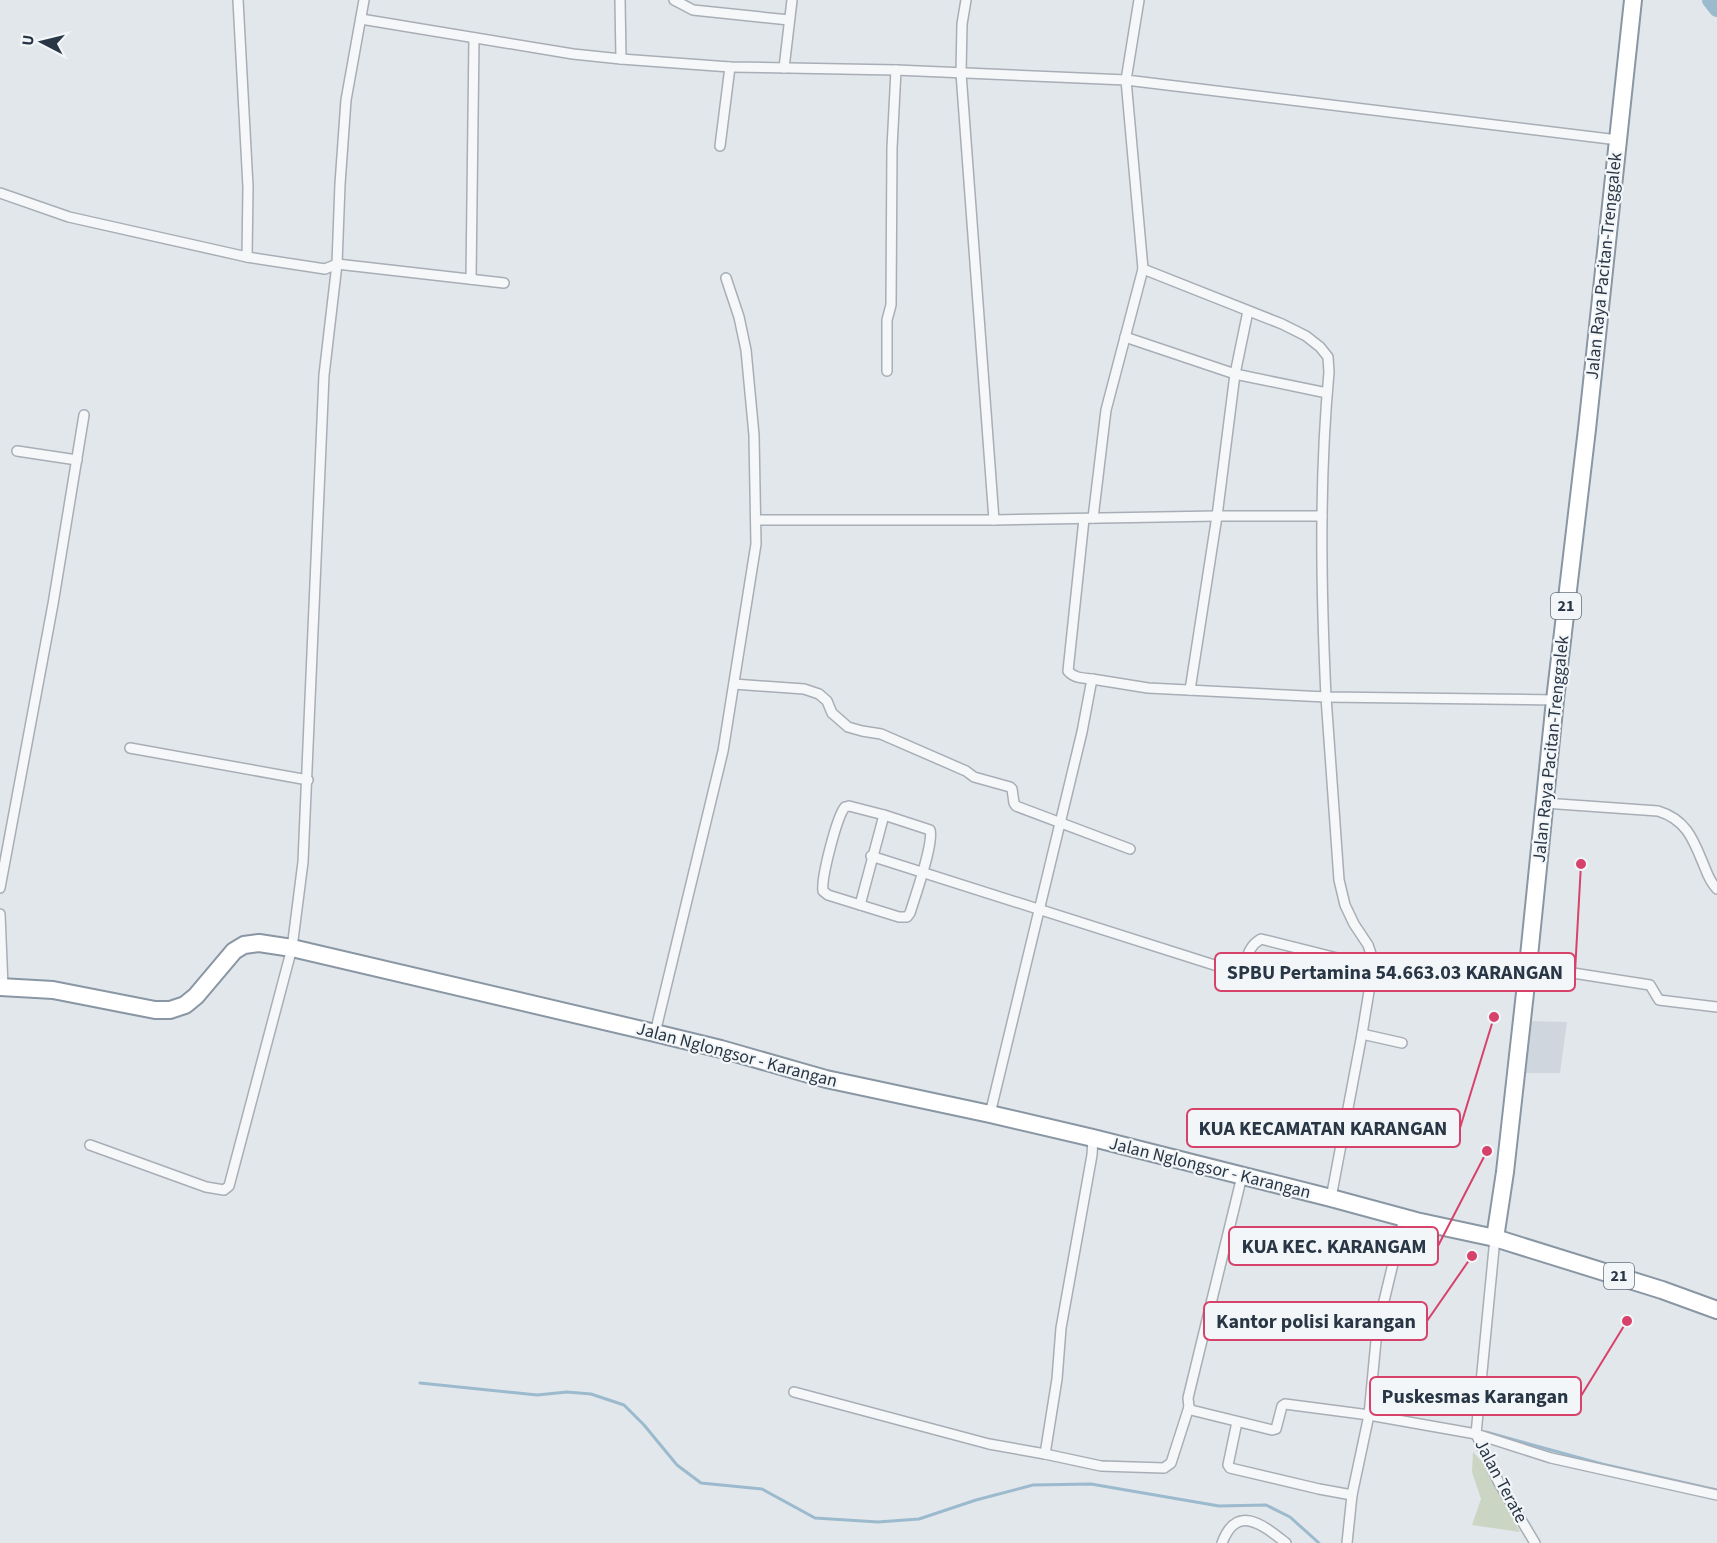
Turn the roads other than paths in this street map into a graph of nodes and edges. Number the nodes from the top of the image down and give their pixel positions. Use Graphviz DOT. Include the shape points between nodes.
graph roads {
  1 [pos="238,0"];
  2 [pos="364,0"];
  3 [pos="620,0"];
  4 [pos="674,0"];
  5 [pos="792,0"];
  6 [pos="966,0"];
  7 [pos="1139,0"];
  8 [pos="1634,0"];
  9 [pos="360,19"];
  10 [pos="789,20"];
  11 [pos="474,38"];
  12 [pos="621,58"];
  13 [pos="730,67"];
  14 [pos="784,68"];
  15 [pos="896,70"];
  16 [pos="961,73"];
  17 [pos="1126,80"];
  18 [pos="1618,140"];
  19 [pos="720,146"];
  20 [pos="0,193"];
  21 [pos="247,257"];
  22 [pos="337,264"];
  23 [pos="1143,269"];
  24 [pos="726,278"];
  25 [pos="471,279"];
  26 [pos="504,283"];
  27 [pos="1248,311"];
  28 [pos="1125,337"];
  29 [pos="887,371"];
  30 [pos="1235,374"];
  31 [pos="1328,393"];
  32 [pos="84,415"];
  33 [pos="17,451"];
  34 [pos="77,460"];
  35 [pos="1217,516"];
  36 [pos="1322,516"];
  37 [pos="1088,519"];
  38 [pos="756,520"];
  39 [pos="994,520"];
  40 [pos="1092,679"];
  41 [pos="734,684"];
  42 [pos="1190,690"];
  43 [pos="1326,697"];
  44 [pos="1555,700"];
  45 [pos="130,748"];
  46 [pos="308,780"];
  47 [pos="1545,803"];
  48 [pos="884,815"];
  49 [pos="1060,821"];
  50 [pos="1130,849"];
  51 [pos="872,856"];
  52 [pos="922,872"];
  53 [pos="0,888"];
  54 [pos="1717,889"];
  55 [pos="860,905"];
  56 [pos="1038,910"];
  57 [pos="0,914"];
  58 [pos="292,948"];
  59 [pos="1528,966"];
  60 [pos="1373,968"];
  61 [pos="6,987"];
  62 [pos="1717,1007"];
  63 [pos="655,1033"];
  64 [pos="1362,1034"];
  65 [pos="1402,1043"];
  66 [pos="990,1114"];
  67 [pos="1093,1138"];
  68 [pos="90,1145"];
  69 [pos="1242,1176"];
  70 [pos="1331,1198"];
  71 [pos="1404,1218"];
  72 [pos="1495,1238"];
  73 [pos="1717,1311"];
  74 [pos="794,1392"];
  75 [pos="1189,1407"];
  76 [pos="1369,1415"];
  77 [pos="1237,1422"];
  78 [pos="1476,1434"];
  79 [pos="1045,1454"];
  80 [pos="1352,1495"];
  81 [pos="1717,1495"];
  82 [pos="1222,1543"];
  83 [pos="1286,1543"];
  84 [pos="1347,1543"];
  85 [pos="1535,1543"];
  1 -- 21 [label="street" via="248,186"];
  2 -- 9 [label="street"];
  3 -- 12 [label="street"];
  4 -- 10 [label="street" via="693,10"];
  5 -- 10 [label="street"];
  6 -- 16 [label="street"];
  7 -- 17 [label="street"];
  8 -- 18 [label="highway, Jalan Raya Pacitan-Trenggalek / 21"];
  9 -- 11 [label="street"];
  9 -- 22 [label="street" via="346,100"];
  10 -- 14 [label="street"];
  11 -- 12 [label="street"];
  11 -- 25 [label="street"];
  12 -- 13 [label="street"];
  13 -- 14 [label="street"];
  13 -- 19 [label="street"];
  14 -- 15 [label="street"];
  15 -- 16 [label="street"];
  15 -- 29 [label="street"];
  16 -- 17 [label="street"];
  16 -- 39 [label="street"];
  17 -- 18 [label="street"];
  17 -- 23 [label="street"];
  18 -- 44 [label="highway, Jalan Raya Pacitan-Trenggalek / 21"];
  20 -- 21 [label="street" via="69,217"];
  21 -- 22 [label="street" via="324,269"];
  22 -- 25 [label="street"];
  22 -- 46 [label="street" via="324,375"];
  23 -- 27 [label="street"];
  23 -- 28 [label="street"];
  24 -- 38 [label="street" via="746,350"];
  25 -- 26 [label="street"];
  27 -- 30 [label="street"];
  27 -- 31 [label="street" via="1282,324 1320,347 1328,357"];
  28 -- 30 [label="street"];
  28 -- 37 [label="street" via="1106,410"];
  30 -- 31 [label="street"];
  30 -- 35 [label="street"];
  31 -- 36 [label="street"];
  32 -- 34 [label="street"];
  33 -- 34 [label="street"];
  34 -- 53 [label="street"];
  35 -- 36 [label="street"];
  35 -- 37 [label="street"];
  35 -- 42 [label="street"];
  36 -- 43 [label="street"];
  37 -- 39 [label="street"];
  37 -- 40 [label="street" via="1067,661 1071,675"];
  38 -- 39 [label="street"];
  38 -- 41 [label="street" via="756,544"];
  40 -- 42 [label="street"];
  40 -- 49 [label="street"];
  41 -- 49 [label="street" via="804,689 819,694 848,727 881,734 974,777 1010,787 1016,806"];
  41 -- 63 [label="street" via="723,751"];
  42 -- 43 [label="street"];
  43 -- 44 [label="street"];
  43 -- 60 [label="street" via="1339,880 1345,905 1368,945"];
  44 -- 47 [label="highway, Jalan Raya Pacitan-Trenggalek / 21"];
  45 -- 46 [label="street"];
  46 -- 58 [label="street"];
  47 -- 54 [label="street" via="1670,814 1695,843"];
  47 -- 59 [label="highway, Jalan Raya Pacitan-Trenggalek / 21"];
  48 -- 51 [label="street"];
  48 -- 52 [label="street" via="930,830"];
  48 -- 55 [label="street" via="849,806 839,816 823,891"];
  49 -- 50 [label="street"];
  49 -- 56 [label="street"];
  51 -- 52 [label="street"];
  51 -- 55 [label="street"];
  52 -- 55 [label="street" via="907,917"];
  52 -- 56 [label="street"];
  56 -- 60 [label="street" via="1230,970 1244,966 1253,943 1261,939"];
  56 -- 66 [label="street"];
  57 -- 61 [label="street"];
  58 -- 61 [label="highway, Jalan Nglongsor - Karangan" via="244,945 234,951 196,996 170,1010 53,990"];
  58 -- 63 [label="highway, Jalan Nglongsor - Karangan"];
  58 -- 68 [label="street" via="230,1186 224,1190 206,1187"];
  59 -- 62 [label="street" via="1650,985 1659,1000"];
  59 -- 72 [label="highway, Jalan Raya Pacitan-Trenggalek / 21"];
  60 -- 64 [label="street"];
  63 -- 66 [label="highway, Jalan Nglongsor - Karangan" via="826,1079"];
  64 -- 65 [label="street"];
  64 -- 70 [label="street"];
  66 -- 67 [label="highway, Jalan Nglongsor - Karangan"];
  67 -- 69 [label="highway, Jalan Nglongsor - Karangan"];
  67 -- 79 [label="street" via="1061,1328"];
  69 -- 70 [label="highway, Jalan Nglongsor - Karangan"];
  69 -- 75 [label="street"];
  70 -- 71 [label="highway, Jalan Nglongsor - Karangan"];
  71 -- 72 [label="highway, Jalan Nglongsor - Karangan"];
  71 -- 76 [label="street" via="1377,1330"];
  72 -- 73 [label="highway, 21"];
  72 -- 78 [label="street, Jalan Terate"];
  74 -- 79 [label="street" via="989,1444"];
  75 -- 77 [label="street"];
  75 -- 79 [label="street" via="1171,1463 1164,1468 1101,1466"];
  76 -- 77 [label="street" via="1285,1404 1274,1430"];
  76 -- 78 [label="street"];
  76 -- 80 [label="street"];
  77 -- 80 [label="street" via="1230,1468"];
  78 -- 81 [label="street" via="1551,1458"];
  78 -- 85 [label="street, Jalan Terate" via="1499,1483"];
  80 -- 84 [label="street"];
  82 -- 83 [label="street" via="1232,1525 1250,1520"];
}
